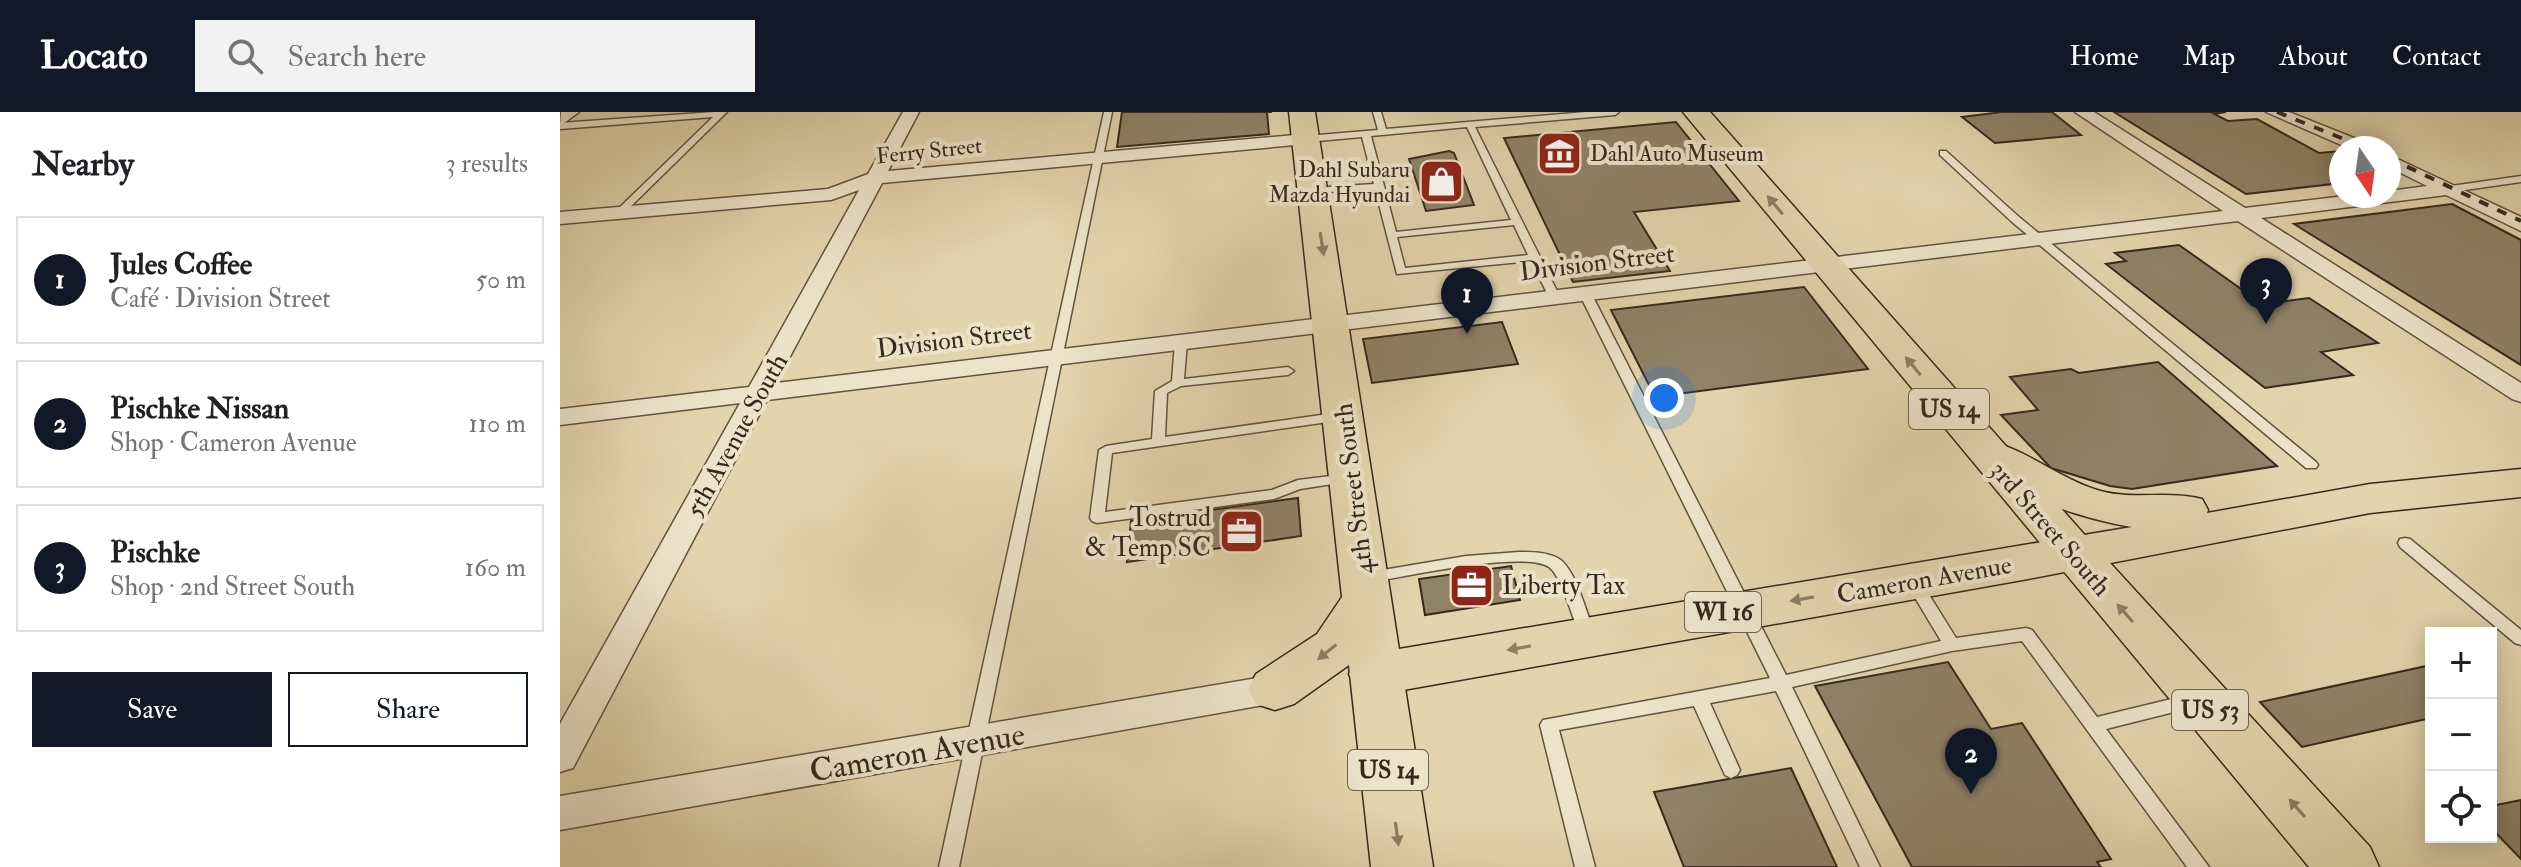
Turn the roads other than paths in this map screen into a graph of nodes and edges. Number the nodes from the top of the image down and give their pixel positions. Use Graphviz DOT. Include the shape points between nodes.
graph roads {
  1 [pos="571,112"];
  2 [pos="911,112"];
  3 [pos="1108,112"];
  4 [pos="1377,112"];
  5 [pos="1615,112"];
  6 [pos="1696,112"];
  7 [pos="2083,112"];
  8 [pos="2274,112"];
  9 [pos="722,113"];
  10 [pos="560,124"];
  11 [pos="1470,125"];
  12 [pos="1304,126"];
  13 [pos="1383,133"];
  14 [pos="1366,134"];
  15 [pos="2333,136"];
  16 [pos="1943,153"];
  17 [pos="1099,158"];
  18 [pos="2401,166"];
  19 [pos="875,178"];
  20 [pos="2521,179"];
  21 [pos="1379,186"];
  22 [pos="2451,189"];
  23 [pos="1314,191"];
  24 [pos="620,212"];
  25 [pos="2242,214"];
  26 [pos="560,218"];
  27 [pos="1517,222"];
  28 [pos="2521,225"];
  29 [pos="1392,235"];
  30 [pos="2039,239"];
  31 [pos="1535,257"];
  32 [pos="1826,264"];
  33 [pos="1585,293"];
  34 [pos="1554,297"];
  35 [pos="1334,324"];
  36 [pos="1181,342"];
  37 [pos="1056,357"];
  38 [pos="1288,371"];
  39 [pos="1178,383"];
  40 [pos="759,393"];
  41 [pos="2521,394"];
  42 [pos="1345,416"];
  43 [pos="560,417"];
  44 [pos="1158,442"];
  45 [pos="1987,453"];
  46 [pos="2521,462"];
  47 [pos="2311,465"];
  48 [pos="1352,477"];
  49 [pos="2521,483"];
  50 [pos="2227,514"];
  51 [pos="2405,543"];
  52 [pos="2073,553"];
  53 [pos="1912,580"];
  54 [pos="1365,590"];
  55 [pos="1745,609"];
  56 [pos="1588,636"];
  57 [pos="2521,639"];
  58 [pos="1952,645"];
  59 [pos="1375,674"];
  60 [pos="1781,683"];
  61 [pos="1275,689"];
  62 [pos="1699,698"];
  63 [pos="2200,699"];
  64 [pos="2092,725"];
  65 [pos="975,742"];
  66 [pos="560,757"];
  67 [pos="1731,770"];
  68 [pos="560,813"];
  69 [pos="949,867"];
  70 [pos="1402,867"];
  71 [pos="1585,867"];
  72 [pos="1870,867"];
  73 [pos="2199,867"];
  74 [pos="2348,867"];
  1 -- 10 [label="street"];
  2 -- 19 [label="street, 5th Avenue South"];
  3 -- 17 [label="lane"];
  4 -- 13 [label="lane"];
  5 -- 11 [label="lane"];
  32 -- 6 [label="main road, 3rd Street South / US 14, one-way"];
  7 -- 25 [label="street"];
  8 -- 15 [label="street"];
  9 -- 10 [label="lane"];
  9 -- 24 [label="lane"];
  11 -- 13 [label="lane"];
  11 -- 27 [label="lane"];
  12 -- 14 [label="lane"];
  12 -- 17 [label="street, Ferry Street"];
  12 -- 23 [label="main road, 4th Street South / US 14"];
  13 -- 14 [label="lane"];
  14 -- 21 [label="lane"];
  16 -- 30 [label="lane"];
  17 -- 19 [label="street, Ferry Street"];
  17 -- 37 [label="lane"];
  18 -- 22 [label="street"];
  19 -- 24 [label="street, Ferry Street" via="831,194"];
  19 -- 40 [label="street, 5th Avenue South"];
  20 -- 22 [label="lane"];
  21 -- 23 [label="lane"];
  21 -- 29 [label="lane"];
  22 -- 25 [label="street, Division Street"];
  22 -- 28 [label="street"];
  23 -- 35 [label="main road, 4th Street South / US 14, one-way"];
  24 -- 26 [label="street, Ferry Street"];
  25 -- 30 [label="street, Division Street"];
  25 -- 41 [label="street"];
  27 -- 29 [label="lane"];
  27 -- 31 [label="lane"];
  29 -- 31 [label="lane" via="1401,272"];
  30 -- 32 [label="street, Division Street"];
  30 -- 47 [label="lane"];
  31 -- 34 [label="lane"];
  32 -- 33 [label="street, Division Street"];
  45 -- 32 [label="main road, 3rd Street South / US 14, one-way"];
  33 -- 34 [label="street, Division Street"];
  33 -- 55 [label="lane"];
  34 -- 35 [label="street, Division Street"];
  35 -- 36 [label="street, Division Street"];
  35 -- 42 [label="main road, 4th Street South / US 14"];
  36 -- 37 [label="street, Division Street"];
  36 -- 39 [label="lane"];
  37 -- 40 [label="street, Division Street"];
  37 -- 65 [label="lane"];
  38 -- 39 [label="lane"];
  39 -- 44 [label="lane" via="1161,391"];
  40 -- 43 [label="street, Division Street"];
  40 -- 66 [label="street, 5th Avenue South"];
  42 -- 44 [label="lane"];
  42 -- 48 [label="main road, 4th Street South / US 14"];
  44 -- 48 [label="lane" via="1106,450 1097,518 1274,494"];
  45 -- 50 [label="main road" via="2049,490 2120,512"];
  45 -- 52 [label="main road, 3rd Street South / US 14"];
  46 -- 50 [label="main road" via="2418,470"];
  48 -- 54 [label="main road, 4th Street South / US 14"];
  49 -- 50 [label="main road, Cameron Avenue"];
  50 -- 52 [label="main road, Cameron Avenue"];
  51 -- 57 [label="lane"];
  52 -- 53 [label="main road, Cameron Avenue / WI 16"];
  63 -- 52 [label="main road, 3rd Street South / US 53, one-way"];
  53 -- 55 [label="main road, Cameron Avenue / WI 16, one-way"];
  53 -- 58 [label="lane"];
  54 -- 56 [label="lane" via="1515,556 1544,558 1560,568"];
  54 -- 59 [label="main road, 4th Street South / US 14"];
  54 -- 61 [label="main road, one-way" via="1335,648"];
  55 -- 56 [label="main road, Cameron Avenue / WI 16"];
  55 -- 60 [label="lane"];
  56 -- 59 [label="main road, Cameron Avenue / WI 16, one-way"];
  58 -- 60 [label="lane"];
  58 -- 64 [label="lane" via="2026,634"];
  59 -- 70 [label="main road, 4th Street South / US 14, one-way"];
  60 -- 62 [label="lane"];
  60 -- 72 [label="lane"];
  61 -- 65 [label="street, Cameron Avenue"];
  62 -- 67 [label="lane"];
  62 -- 71 [label="lane" via="1549,725"];
  63 -- 64 [label="lane"];
  74 -- 63 [label="main road, 3rd Street South / US 53, one-way"];
  64 -- 73 [label="lane"];
  65 -- 68 [label="street, Cameron Avenue"];
  65 -- 69 [label="lane"];
}
